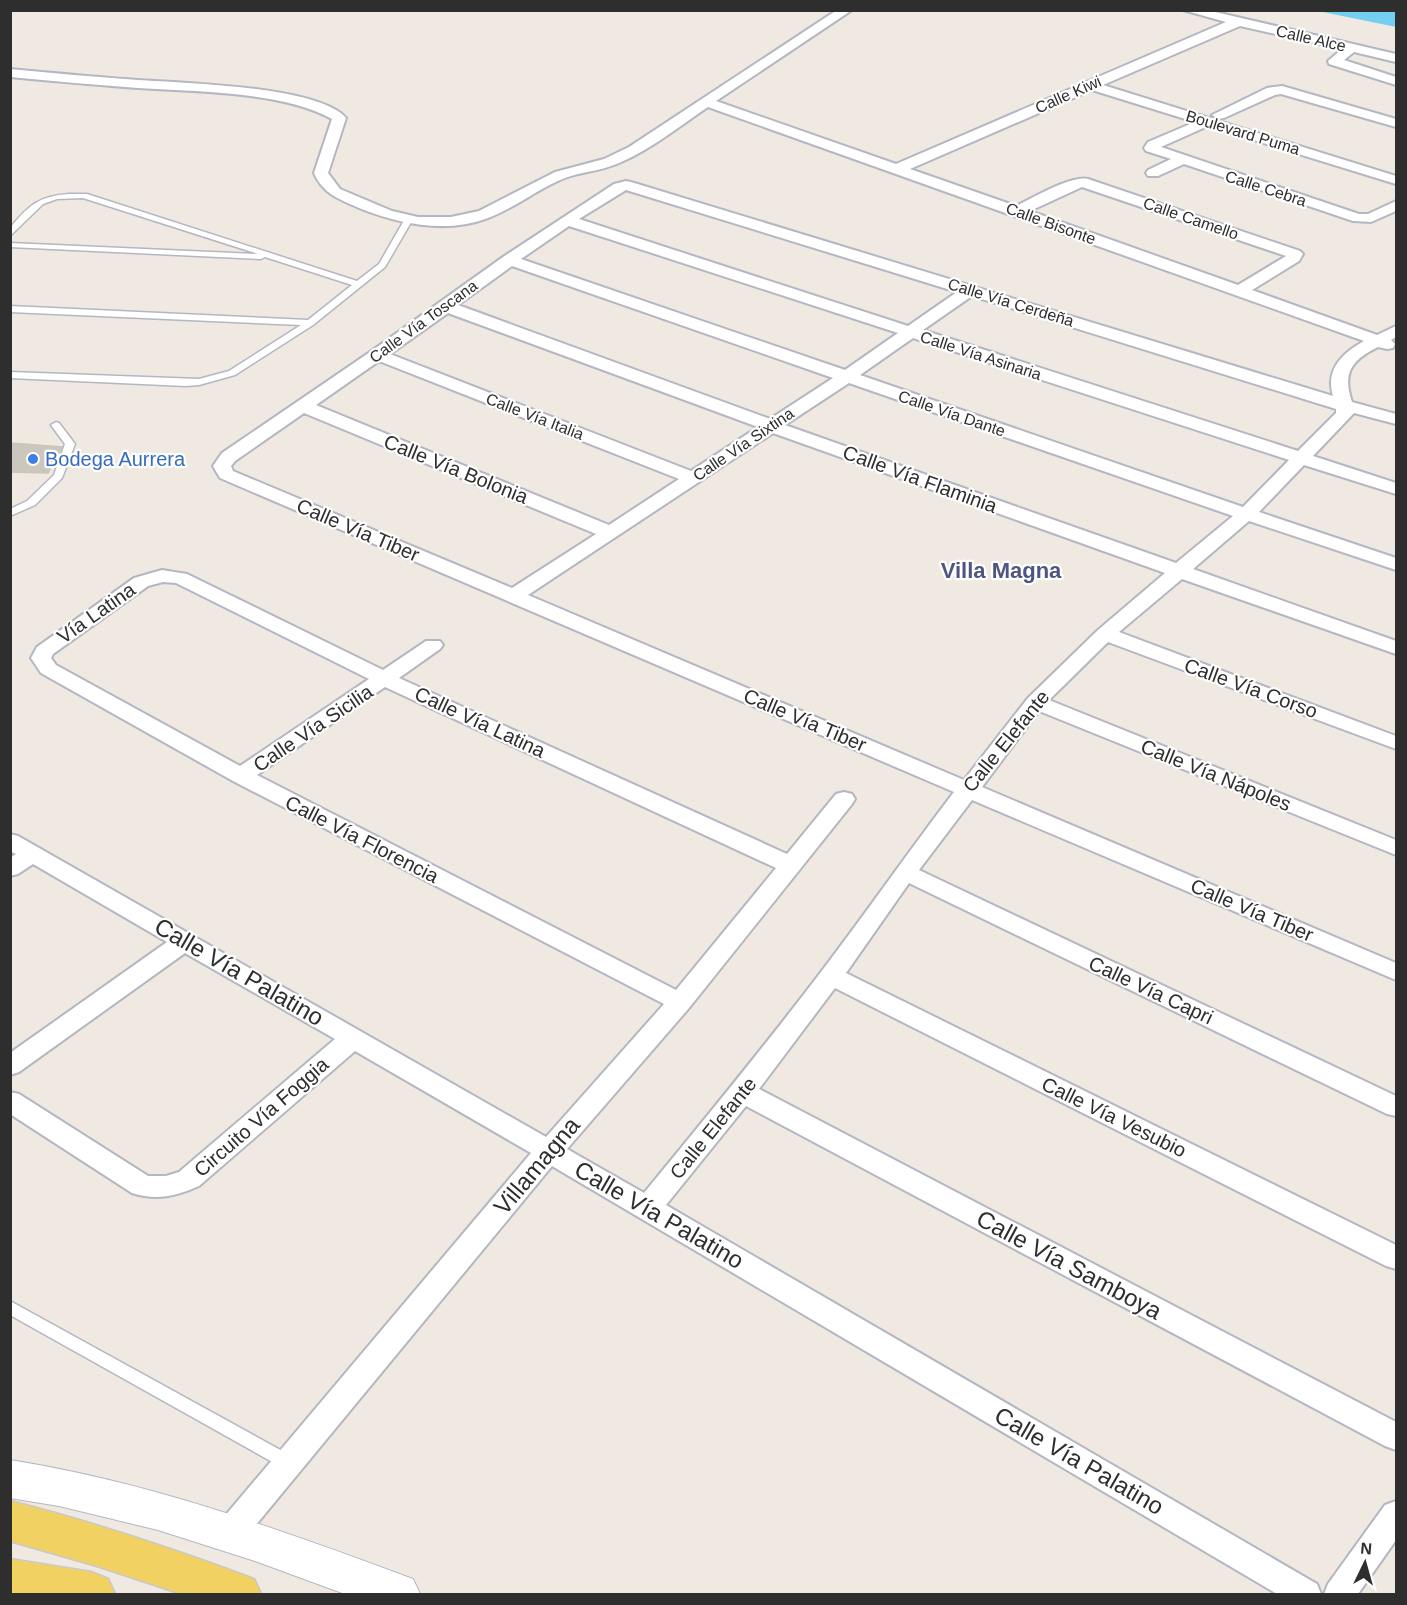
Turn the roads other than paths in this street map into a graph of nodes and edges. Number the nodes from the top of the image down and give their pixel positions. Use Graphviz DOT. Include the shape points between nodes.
graph roads {
  1 [pos="846,10"];
  2 [pos="1189,10"];
  3 [pos="1241,16"];
  4 [pos="1396,45"];
  5 [pos="1353,48"];
  6 [pos="1396,58"];
  7 [pos="10,72"];
  8 [pos="1103,79"];
  9 [pos="1396,81"];
  10 [pos="1090,85"];
  11 [pos="705,102"];
  12 [pos="1213,118"];
  13 [pos="1396,123"];
  14 [pos="1181,160"];
  15 [pos="897,169"];
  16 [pos="1396,169"];
  17 [pos="1153,173"];
  18 [pos="1396,180"];
  19 [pos="626,185"];
  20 [pos="1396,205"];
  21 [pos="1017,211"];
  22 [pos="408,219"];
  23 [pos="566,220"];
  24 [pos="10,234"];
  25 [pos="10,245"];
  26 [pos="278,258"];
  27 [pos="508,261"];
  28 [pos="359,284"];
  29 [pos="970,290"];
  30 [pos="1239,291"];
  31 [pos="446,306"];
  32 [pos="10,309"];
  33 [pos="310,323"];
  34 [pos="909,332"];
  35 [pos="1391,340"];
  36 [pos="378,355"];
  37 [pos="10,375"];
  38 [pos="846,377"];
  39 [pos="302,406"];
  40 [pos="1346,406"];
  41 [pos="1396,419"];
  42 [pos="56,425"];
  43 [pos="771,426"];
  44 [pos="1303,459"];
  45 [pos="224,462"];
  46 [pos="693,478"];
  47 [pos="1396,489"];
  48 [pos="10,513"];
  49 [pos="1246,514"];
  50 [pos="611,532"];
  51 [pos="1396,564"];
  52 [pos="1178,571"];
  53 [pos="171,576"];
  54 [pos="514,596"];
  55 [pos="1105,634"];
  56 [pos="434,645"];
  57 [pos="1396,648"];
  58 [pos="48,669"];
  59 [pos="385,679"];
  60 [pos="1035,702"];
  61 [pos="1396,743"];
  62 [pos="241,776"];
  63 [pos="967,790"];
  64 [pos="844,800"];
  65 [pos="10,841"];
  66 [pos="1396,848"];
  67 [pos="32,854"];
  68 [pos="790,865"];
  69 [pos="10,869"];
  70 [pos="904,872"];
  71 [pos="185,940"];
  72 [pos="1396,972"];
  73 [pos="831,976"];
  74 [pos="680,1002"];
  75 [pos="353,1038"];
  76 [pos="10,1066"];
  77 [pos="742,1092"];
  78 [pos="10,1101"];
  79 [pos="1396,1107"];
  80 [pos="549,1151"];
  81 [pos="648,1208"];
  82 [pos="1396,1258"];
  83 [pos="10,1307"];
  84 [pos="1396,1437"];
  85 [pos="289,1463"];
  86 [pos="10,1479"];
  87 [pos="1396,1515"];
  88 [pos="10,1521"];
  89 [pos="230,1533"];
  90 [pos="10,1580"];
  91 [pos="91,1594"];
  92 [pos="237,1594"];
  93 [pos="398,1594"];
  94 [pos="1305,1594"];
  95 [pos="1340,1594"];
  1 -- 11 [label="street"];
  2 -- 3 [label="street, Calle Alce"];
  3 -- 4 [label="street"];
  3 -- 5 [label="street, Calle Alce"];
  3 -- 8 [label="street, Calle Kiwi"];
  5 -- 6 [label="street, Calle Alce"];
  5 -- 9 [label="street" via="1334,62"];
  7 -- 22 [label="street" via="247,93 330,111 339,118 321,173 325,182 354,201"];
  8 -- 10 [label="street, Calle Kiwi"];
  8 -- 12 [label="street, Boulevard Puma"];
  10 -- 12 [label="street, Boulevard Puma"];
  10 -- 15 [label="street, Calle Kiwi"];
  11 -- 15 [label="street, Calle Bisonte"];
  11 -- 22 [label="street" via="634,150 609,162 560,175 483,215 451,221"];
  12 -- 13 [label="street" via="1272,92 1288,91"];
  12 -- 14 [label="street, Calle Cebra" via="1151,148"];
  12 -- 16 [label="street, Boulevard Puma"];
  12 -- 18 [label="street, Boulevard Puma"];
  14 -- 17 [label="street"];
  14 -- 20 [label="street, Calle Cebra" via="1352,216 1371,218"];
  15 -- 21 [label="street, Calle Bisonte"];
  19 -- 23 [label="street, Calle Vía Toscana"];
  19 -- 29 [label="street, Calle Vía Cerdeña"];
  21 -- 30 [label="street, Calle Bisonte"];
  21 -- 30 [label="street, Calle Camello" via="1075,184 1088,184 1293,253 1294,258"];
  22 -- 28 [label="lane" via="382,265"];
  23 -- 27 [label="street, Calle Vía Toscana"];
  23 -- 34 [label="street, Calle Vía Asinaria"];
  24 -- 26 [label="lane" via="36,202 61,195 84,196"];
  25 -- 26 [label="lane"];
  26 -- 28 [label="lane"];
  27 -- 31 [label="street, Calle Vía Toscana"];
  27 -- 38 [label="street, Calle Vía Dante"];
  28 -- 33 [label="lane"];
  29 -- 34 [label="street, Calle Vía Sixtina"];
  29 -- 40 [label="street, Calle Vía Cerdeña"];
  30 -- 35 [label="street, Calle Bisonte"];
  31 -- 36 [label="street, Calle Vía Toscana"];
  31 -- 43 [label="street, Calle Vía Flaminia"];
  32 -- 33 [label="lane"];
  33 -- 37 [label="lane" via="232,373 199,382"];
  34 -- 38 [label="street, Calle Vía Sixtina"];
  34 -- 44 [label="street, Calle Vía Asinaria"];
  35 -- 40 [label="street" via="1354,353 1344,363 1338,383"];
  36 -- 39 [label="street, Calle Vía Toscana"];
  36 -- 46 [label="street, Calle Vía Italia"];
  38 -- 43 [label="street, Calle Vía Sixtina"];
  38 -- 49 [label="street, Calle Vía Dante"];
  39 -- 45 [label="street, Calle Vía Toscana"];
  39 -- 50 [label="street, Calle Vía Bolonia"];
  40 -- 41 [label="street, Calle Vía Cerdeña"];
  40 -- 44 [label="street, Calle Elefante" via="1346,414"];
  42 -- 48 [label="lane" via="70,444 59,476 31,503"];
  43 -- 46 [label="street, Calle Vía Sixtina"];
  43 -- 52 [label="street, Calle Vía Flaminia"];
  44 -- 47 [label="street, Calle Vía Asinaria"];
  44 -- 49 [label="street, Calle Elefante"];
  45 -- 54 [label="street, Calle Vía Tiber" via="226,474"];
  46 -- 50 [label="street, Calle Vía Sixtina"];
  49 -- 51 [label="street, Calle Vía Dante"];
  49 -- 52 [label="street, Calle Elefante"];
  50 -- 54 [label="street, Calle Vía Sixtina"];
  52 -- 55 [label="street, Calle Elefante"];
  52 -- 57 [label="street, Calle Vía Flaminia"];
  53 -- 58 [label="street, Vía Latina" via="141,582 52,644 41,658"];
  53 -- 59 [label="street, Calle Vía Latina"];
  54 -- 63 [label="street, Calle Vía Tiber"];
  55 -- 60 [label="street, Calle Elefante"];
  55 -- 61 [label="street, Calle Vía Corso"];
  56 -- 59 [label="street, Calle Vía Sicilia"];
  58 -- 62 [label="street, Calle Vía Florencia"];
  59 -- 62 [label="street, Calle Vía Sicilia"];
  59 -- 68 [label="street, Calle Vía Latina"];
  60 -- 63 [label="street, Calle Elefante"];
  60 -- 66 [label="street, Calle Vía Nápoles"];
  62 -- 74 [label="street, Calle Vía Florencia"];
  63 -- 70 [label="street, Calle Elefante"];
  63 -- 72 [label="street, Calle Vía Tiber"];
  64 -- 68 [label="street, Villamagna"];
  65 -- 67 [label="street, Calle Vía Palatino"];
  67 -- 69 [label="street"];
  67 -- 71 [label="street, Calle Vía Palatino"];
  68 -- 74 [label="street, Villamagna"];
  70 -- 73 [label="street, Calle Elefante"];
  70 -- 79 [label="street, Calle Vía Capri"];
  71 -- 75 [label="street, Calle Vía Palatino"];
  71 -- 76 [label="street"];
  73 -- 77 [label="street, Calle Elefante"];
  73 -- 82 [label="street, Calle Vía Vesubio"];
  74 -- 80 [label="street, Villamagna"];
  75 -- 78 [label="street, Circuito Vía Foggia" via="189,1179 173,1187 142,1186"];
  75 -- 80 [label="street, Calle Vía Palatino"];
  77 -- 81 [label="street, Calle Elefante"];
  77 -- 84 [label="street, Calle Vía Samboya"];
  80 -- 81 [label="street, Calle Vía Palatino"];
  80 -- 85 [label="street, Villamagna"];
  81 -- 94 [label="street, Calle Vía Palatino"];
  83 -- 85 [label="lane"];
  85 -- 89 [label="street, Villamagna"];
  86 -- 89 [label="street" via="137,1505"];
  87 -- 95 [label="street"];
  88 -- 92 [label="main road" via="103,1546"];
  89 -- 93 [label="street"];
  90 -- 91 [label="main road"];
}
